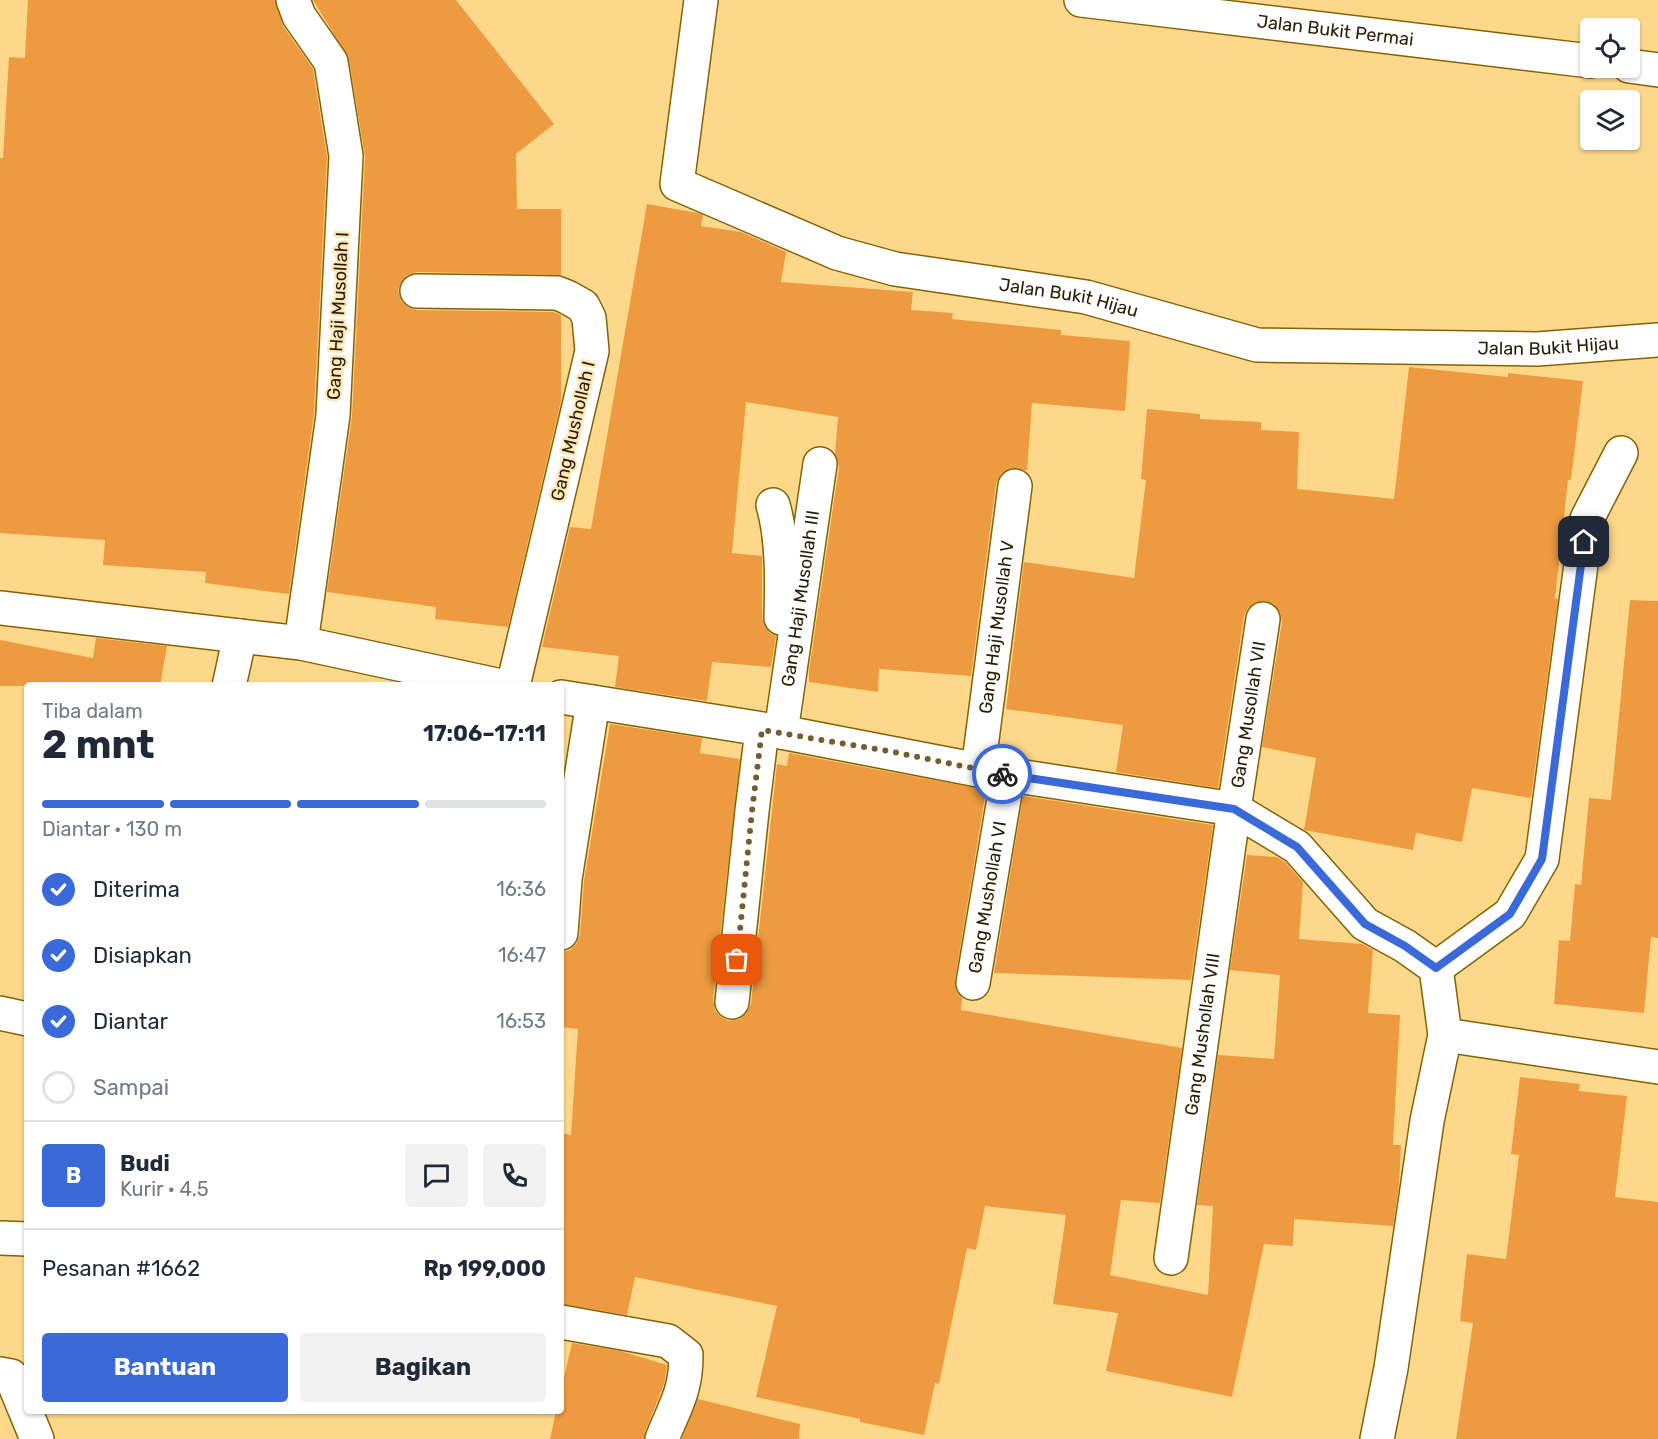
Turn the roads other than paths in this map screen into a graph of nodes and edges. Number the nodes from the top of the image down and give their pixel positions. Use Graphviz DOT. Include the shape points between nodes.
graph roads {
  1 [pos="293,0"];
  2 [pos="701,0"];
  3 [pos="1081,0"];
  4 [pos="1123,3"];
  5 [pos="1580,61"];
  6 [pos="1640,68"];
  7 [pos="1658,70"];
  8 [pos="417,291"];
  9 [pos="1658,340"];
  10 [pos="1621,453"];
  11 [pos="820,464"];
  12 [pos="1014,486"];
  13 [pos="773,505"];
  14 [pos="0,608"];
  15 [pos="1263,619"];
  16 [pos="240,636"];
  17 [pos="301,643"];
  18 [pos="230,682"];
  19 [pos="482,682"];
  20 [pos="514,682"];
  21 [pos="564,697"];
  22 [pos="593,702"];
  23 [pos="772,731"];
  24 [pos="993,773"];
  25 [pos="1234,809"];
  26 [pos="564,892"];
  27 [pos="1436,968"];
  28 [pos="973,983"];
  29 [pos="732,1002"];
  30 [pos="0,1013"];
  31 [pos="24,1018"];
  32 [pos="1445,1035"];
  33 [pos="1658,1067"];
  34 [pos="0,1238"];
  35 [pos="24,1239"];
  36 [pos="1171,1258"];
  37 [pos="564,1323"];
  38 [pos="13,1375"];
  39 [pos="24,1404"];
  40 [pos="28,1414"];
  41 [pos="37,1439"];
  42 [pos="663,1439"];
  43 [pos="1377,1439"];
  1 -- 17 [label="street, Gang Haji Musollah I" via="299,16 331,62 346,156 333,415"];
  2 -- 9 [label="street, Jalan Bukit Hijau" via="677,184 837,253 895,269 1086,297 1257,345 1537,349"];
  3 -- 4 [label="street, Jalan Bukit Permai"];
  4 -- 5 [label="street, Jalan Bukit Permai"];
  6 -- 7 [label="street"];
  8 -- 20 [label="street, Gang Mushollah I" via="557,293 583,306 589,318 592,351"];
  10 -- 27 [label="street" via="1587,519 1542,859 1510,914"];
  11 -- 23 [label="street, Gang Haji Musollah III"];
  12 -- 24 [label="street, Gang Haji Musollah V"];
  13 -- 23 [label="street" via="782,590"];
  14 -- 16 [label="street"];
  15 -- 25 [label="street, Gang Musollah VII"];
  16 -- 17 [label="street"];
  16 -- 18 [label="street"];
  17 -- 19 [label="street"];
  21 -- 22 [label="street"];
  22 -- 23 [label="street"];
  22 -- 26 [label="street"];
  23 -- 24 [label="street"];
  23 -- 29 [label="street" via="752,811"];
  24 -- 25 [label="street"];
  24 -- 28 [label="street, Gang Mushollah VI"];
  25 -- 27 [label="street" via="1297,847 1365,924"];
  25 -- 36 [label="street, Gang Mushollah VIII"];
  27 -- 32 [label="street"];
  30 -- 31 [label="street"];
  32 -- 33 [label="street"];
  32 -- 43 [label="street" via="1427,1121"];
  34 -- 35 [label="street"];
  37 -- 42 [label="street" via="668,1341 686,1355 686,1377"];
  38 -- 39 [label="street"];
  40 -- 41 [label="street"];
}
